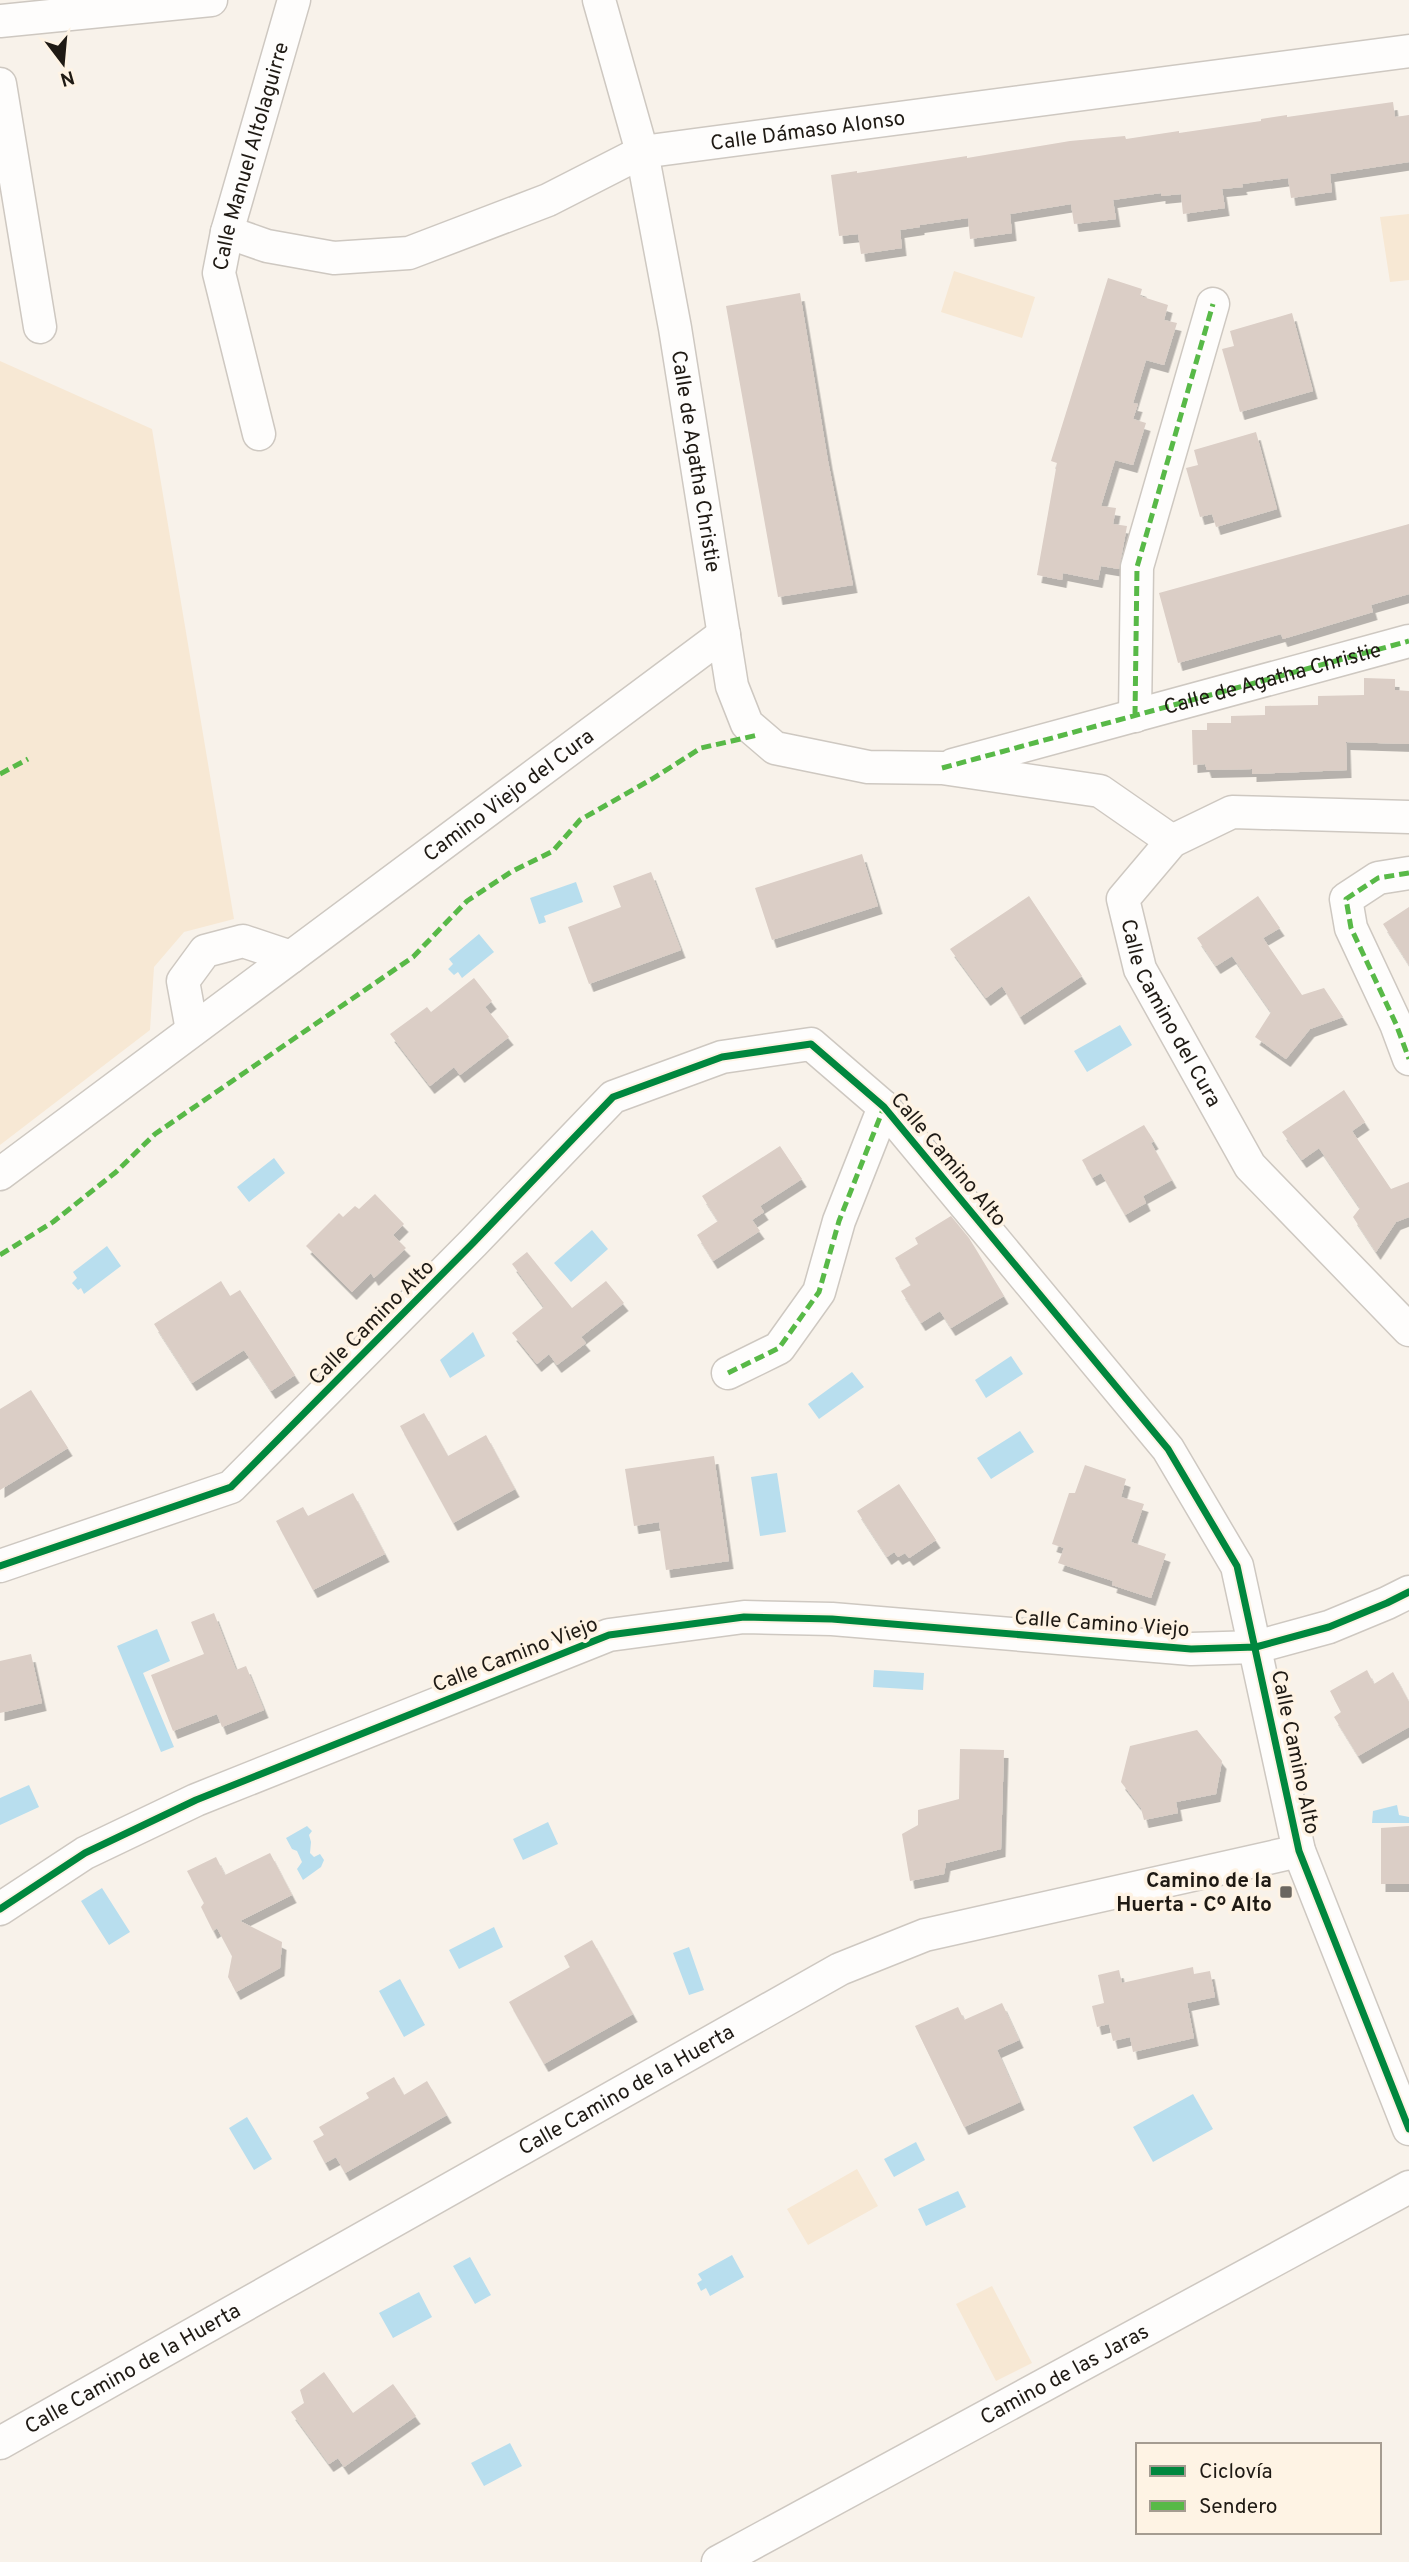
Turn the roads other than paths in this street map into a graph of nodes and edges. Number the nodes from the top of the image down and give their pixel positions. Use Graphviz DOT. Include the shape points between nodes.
graph roads {
  1 [pos="211,0"];
  2 [pos="294,0"];
  3 [pos="599,0"];
  4 [pos="0,21"];
  5 [pos="1409,51"];
  6 [pos="0,84"];
  7 [pos="642,152"];
  8 [pos="227,232"];
  9 [pos="1213,304"];
  10 [pos="40,327"];
  11 [pos="259,433"];
  12 [pos="724,634"];
  13 [pos="1409,640"];
  14 [pos="1135,716"];
  15 [pos="942,768"];
  16 [pos="1409,817"];
  17 [pos="1172,841"];
  18 [pos="1409,873"];
  19 [pos="290,957"];
  20 [pos="192,1030"];
  21 [pos="1409,1059"];
  22 [pos="884,1107"];
  23 [pos="0,1174"];
  24 [pos="1409,1330"];
  25 [pos="728,1373"];
  26 [pos="0,1566"];
  27 [pos="1409,1592"];
  28 [pos="1256,1647"];
  29 [pos="1299,1851"];
  30 [pos="0,1909"];
  31 [pos="1409,2129"];
  32 [pos="1409,2188"];
  33 [pos="0,2443"];
  34 [pos="718,2562"];
  1 -- 4 [label="street"];
  2 -- 8 [label="street, Calle Manuel Altolaguirre"];
  3 -- 7 [label="street, Calle de Agatha Christie"];
  5 -- 7 [label="street, Calle Dámaso Alonso"];
  6 -- 10 [label="street"];
  7 -- 8 [label="street, Calle Dámaso Alonso" via="548,200 408,253 334,258 267,246"];
  7 -- 12 [label="street, Calle de Agatha Christie"];
  8 -- 11 [label="street, Calle Manuel Altolaguirre" via="219,273"];
  9 -- 14 [label="street, Calle de Agatha Christie" via="1137,567"];
  12 -- 15 [label="street, Calle de Agatha Christie" via="732,686 747,724 775,748 868,767"];
  12 -- 19 [label="street, Camino Viejo del Cura"];
  13 -- 14 [label="street, Calle de Agatha Christie"];
  14 -- 15 [label="street, Calle de Agatha Christie"];
  15 -- 17 [label="street, Calle de Agatha Christie" via="1100,791"];
  16 -- 17 [label="street, Calle Camino del Cura" via="1232,812"];
  17 -- 24 [label="street, Calle Camino del Cura" via="1123,899 1140,969 1250,1166"];
  18 -- 21 [label="street" via="1378,878 1346,898 1350,928"];
  19 -- 20 [label="street, Camino Viejo del Cura"];
  19 -- 20 [label="street" via="243,942 205,951 183,981"];
  20 -- 23 [label="street, Camino Viejo del Cura"];
  22 -- 25 [label="street, Calle Camino Alto" via="839,1221 820,1292 779,1348"];
  22 -- 26 [label="street, Calle Camino Alto" via="811,1044 722,1057 613,1097 231,1487"];
  22 -- 28 [label="street, Calle Camino Alto" via="1168,1449 1237,1566"];
  27 -- 28 [label="street, Calle Camino Viejo" via="1329,1627"];
  28 -- 29 [label="street, Calle Camino Alto"];
  28 -- 30 [label="street, Calle Camino Viejo" via="1191,1649 832,1619 744,1617 609,1635 196,1800 85,1853"];
  29 -- 31 [label="street, Calle Camino Alto"];
  29 -- 33 [label="street, Calle Camino de la Huerta" via="925,1935 840,1969"];
  32 -- 34 [label="street, Camino de las Jaras"];
}
